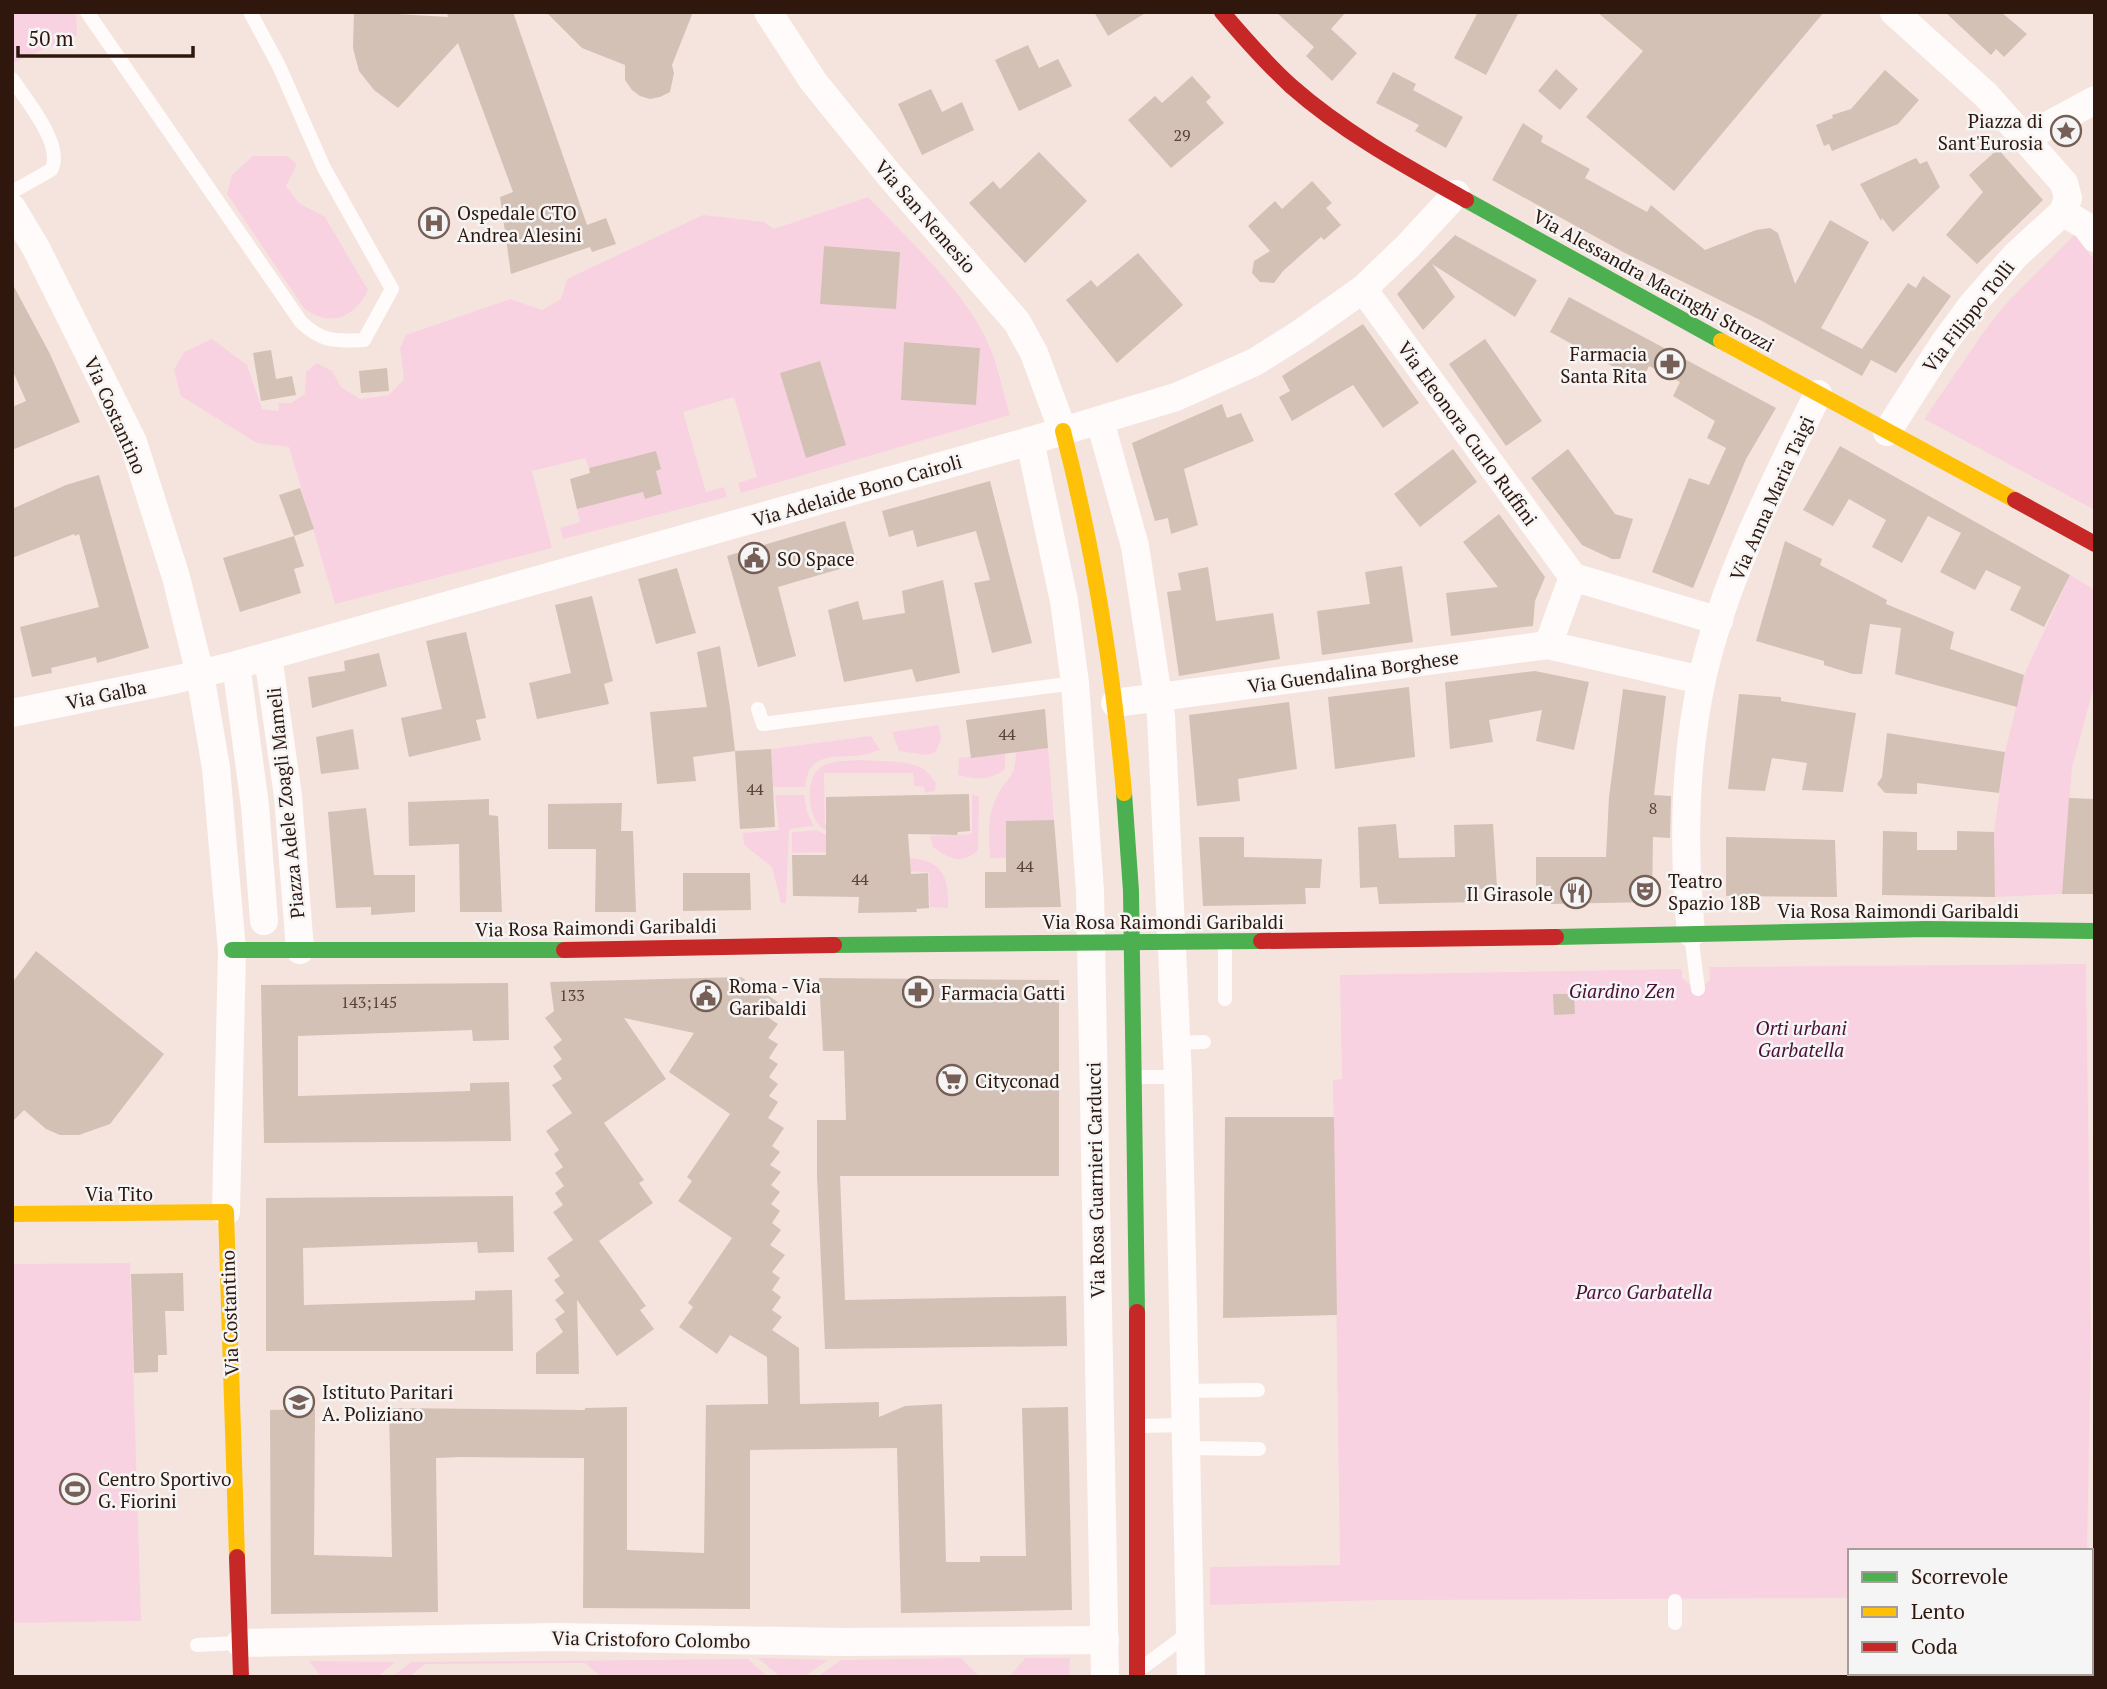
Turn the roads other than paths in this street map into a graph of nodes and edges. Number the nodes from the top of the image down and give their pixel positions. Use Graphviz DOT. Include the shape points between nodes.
graph roads {
  1 [pos="87,12"];
  2 [pos="250,12"];
  3 [pos="768,12"];
  4 [pos="1222,12"];
  5 [pos="1894,12"];
  6 [pos="12,79"];
  7 [pos="2095,100"];
  8 [pos="2025,138"];
  9 [pos="1456,194"];
  10 [pos="13,208"];
  11 [pos="2066,214"];
  12 [pos="2095,238"];
  13 [pos="1363,289"];
  14 [pos="1818,394"];
  15 [pos="1100,421"];
  16 [pos="1063,431"];
  17 [pos="1887,432"];
  18 [pos="1030,441"];
  19 [pos="2095,544"];
  20 [pos="1573,577"];
  21 [pos="1719,621"];
  22 [pos="1548,645"];
  23 [pos="268,656"];
  24 [pos="200,674"];
  25 [pos="238,679"];
  26 [pos="1701,680"];
  27 [pos="1075,683"];
  28 [pos="1114,690"];
  29 [pos="1158,697"];
  30 [pos="758,709"];
  31 [pos="12,713"];
  32 [pos="264,921"];
  33 [pos="2095,932"];
  34 [pos="1691,933"];
  35 [pos="1132,941"];
  36 [pos="1225,941"];
  37 [pos="1091,942"];
  38 [pos="1172,942"];
  39 [pos="232,950"];
  40 [pos="300,950"];
  41 [pos="1698,989"];
  42 [pos="1225,999"];
  43 [pos="1204,1042"];
  44 [pos="1176,1043"];
  45 [pos="1134,1077"];
  46 [pos="1178,1077"];
  47 [pos="226,1212"];
  48 [pos="12,1214"];
  49 [pos="1258,1390"];
  50 [pos="1184,1391"];
  51 [pos="1138,1426"];
  52 [pos="1185,1437"];
  53 [pos="1259,1449"];
  54 [pos="1675,1601"];
  55 [pos="1675,1622"];
  56 [pos="1189,1633"];
  57 [pos="1105,1640"];
  58 [pos="240,1643"];
  59 [pos="197,1645"];
  60 [pos="1137,1674"];
  61 [pos="241,1677"];
  62 [pos="1105,1677"];
  63 [pos="1191,1677"];
  1 -- 2 [label="lane" via="301,322 319,338 364,340 392,289 324,168"];
  3 -- 16 [label="street, Via San Nemesio" via="813,81 1017,322 1034,353"];
  4 -- 9 [label="street, Via Alessandra Macinghi Strozzi" via="1251,47 1318,110"];
  5 -- 8 [label="street" via="1974,83"];
  6 -- 10 [label="lane" via="51,140 55,156 51,170"];
  7 -- 8 [label="street"];
  8 -- 11 [label="street" via="2064,183"];
  9 -- 13 [label="street, Via Adelaide Bono Cairoli"];
  9 -- 14 [label="street, Via Alessandra Macinghi Strozzi"];
  10 -- 24 [label="street, Via Costantino" via="133,443 176,577"];
  11 -- 12 [label="street" via="2086,226"];
  11 -- 17 [label="street, Via Filippo Tolli" via="2016,255 1972,305"];
  13 -- 15 [label="street, Via Adelaide Bono Cairoli" via="1255,362 1176,397"];
  13 -- 20 [label="street, Via Eleonora Curlo Ruffini"];
  14 -- 17 [label="street, Via Alessandra Macinghi Strozzi"];
  14 -- 21 [label="street, Via Anna Maria Taigi" via="1762,509"];
  15 -- 16 [label="street, Via Adelaide Bono Cairoli"];
  15 -- 29 [label="street" via="1135,546"];
  16 -- 18 [label="street, Via Adelaide Bono Cairoli"];
  16 -- 28 [label="street, Via Rosa Guarnieri Carducci" via="1096,573"];
  17 -- 19 [label="street, Via Alessandra Macinghi Strozzi"];
  18 -- 23 [label="street, Via Adelaide Bono Cairoli"];
  18 -- 27 [label="street, Via Rosa Guarnieri Carducci" via="1064,601"];
  20 -- 21 [label="street"];
  20 -- 22 [label="street"];
  21 -- 26 [label="street, Via Anna Maria Taigi"];
  22 -- 26 [label="street"];
  22 -- 29 [label="street, Via Guendalina Borghese"];
  23 -- 24 [label="street, Via Adelaide Bono Cairoli"];
  23 -- 40 [label="street, Piazza Adele Zoagli Mameli" via="288,796"];
  24 -- 31 [label="street, Via Galba"];
  24 -- 39 [label="street" via="216,768"];
  25 -- 32 [label="street, Piazza Adele Zoagli Mameli"];
  26 -- 34 [label="street, Via Anna Maria Taigi" via="1686,815"];
  27 -- 28 [label="street"];
  27 -- 30 [label="lane" via="763,724"];
  27 -- 37 [label="street, Via Rosa Guarnieri Carducci"];
  28 -- 29 [label="street"];
  28 -- 35 [label="street, Via Rosa Guarnieri Carducci"];
  29 -- 38 [label="street"];
  33 -- 34 [label="street, Via Rosa Raimondi Garibaldi"];
  34 -- 36 [label="street, Via Rosa Raimondi Garibaldi"];
  34 -- 41 [label="lane"];
  35 -- 37 [label="street, Via Rosa Raimondi Garibaldi"];
  35 -- 38 [label="street, Via Rosa Raimondi Garibaldi"];
  35 -- 45 [label="street, Via Rosa Guarnieri Carducci"];
  36 -- 38 [label="street, Via Rosa Raimondi Garibaldi"];
  36 -- 42 [label="lane"];
  37 -- 40 [label="street, Via Rosa Raimondi Garibaldi"];
  37 -- 57 [label="street, Via Rosa Guarnieri Carducci"];
  38 -- 44 [label="street"];
  39 -- 40 [label="street, Via Rosa Raimondi Garibaldi"];
  39 -- 47 [label="street, Via Costantino"];
  43 -- 44 [label="lane"];
  44 -- 46 [label="street"];
  45 -- 46 [label="lane"];
  45 -- 51 [label="street, Via Rosa Guarnieri Carducci"];
  46 -- 50 [label="street"];
  47 -- 48 [label="street, Via Tito"];
  47 -- 58 [label="street, Via Costantino"];
  49 -- 50 [label="lane"];
  50 -- 52 [label="street"];
  51 -- 52 [label="lane"];
  51 -- 60 [label="street, Via Rosa Guarnieri Carducci"];
  52 -- 53 [label="lane"];
  52 -- 56 [label="street"];
  54 -- 55 [label="lane"];
  56 -- 60 [label="lane, Via Rosa Guarnieri Carducci"];
  56 -- 63 [label="street"];
  57 -- 58 [label="street, Via Cristoforo Colombo" via="556,1637"];
  57 -- 62 [label="street, Via Rosa Guarnieri Carducci"];
  58 -- 59 [label="lane, Via Cristoforo Colombo"];
  58 -- 61 [label="street, Via Costantino"];
}
